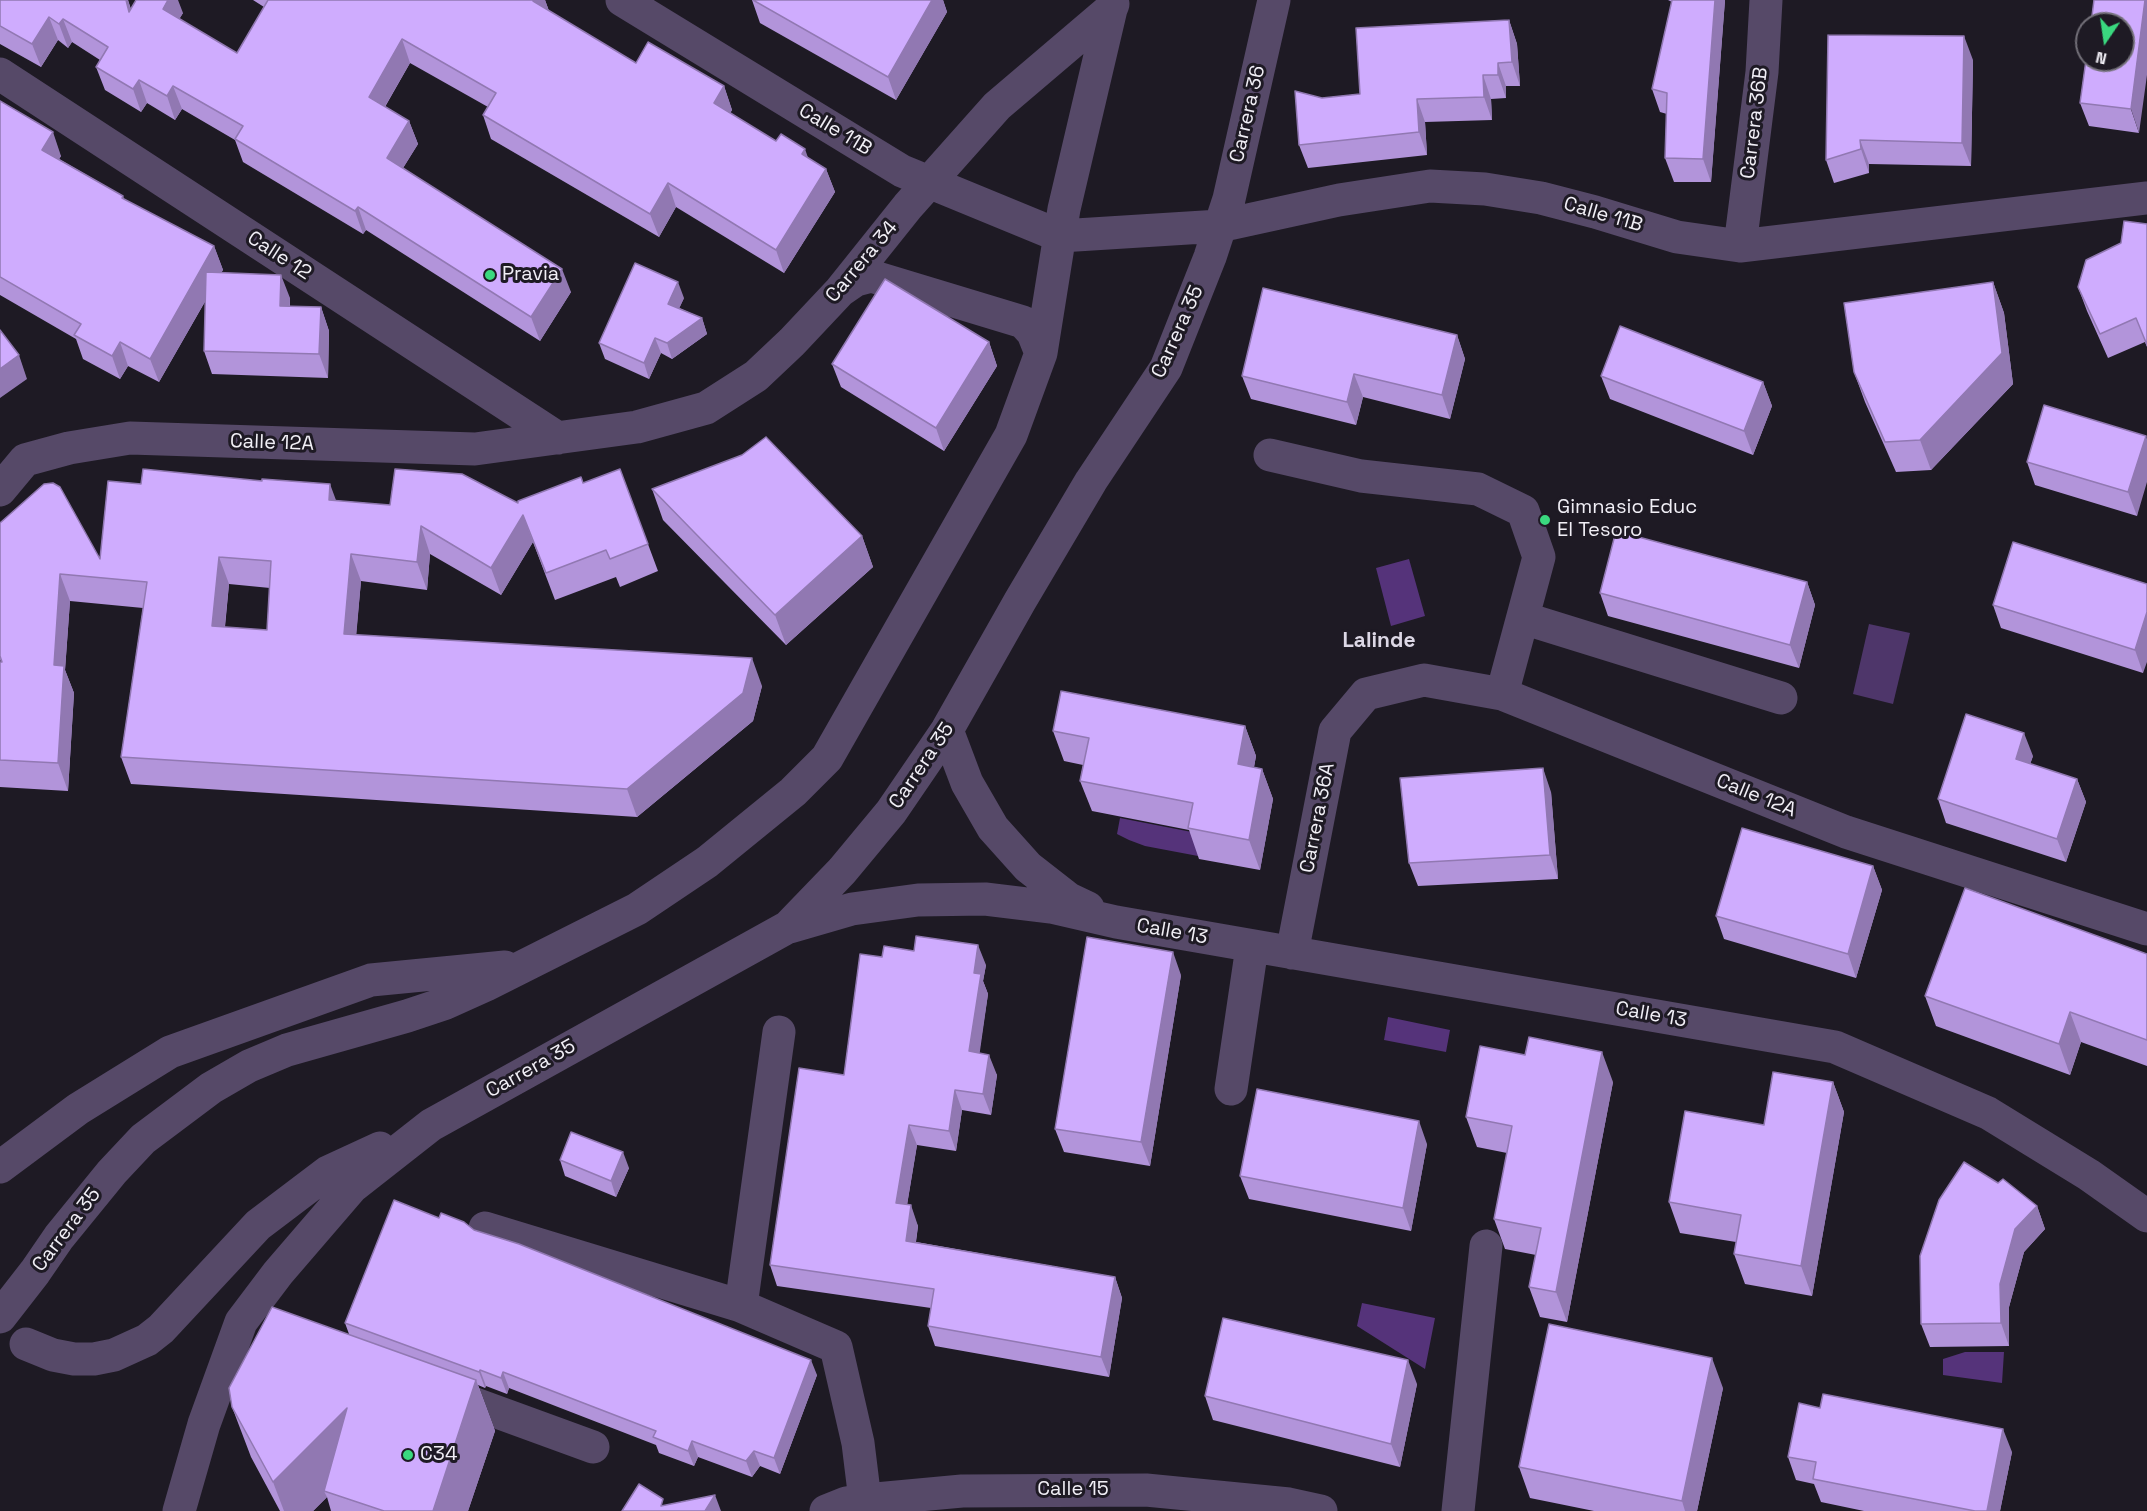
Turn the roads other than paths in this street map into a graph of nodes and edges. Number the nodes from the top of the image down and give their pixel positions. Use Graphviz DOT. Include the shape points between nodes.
graph roads {
  1 [pos="622,0"];
  2 [pos="1274,0"];
  3 [pos="1766,0"];
  4 [pos="1113,4"];
  5 [pos="0,74"];
  6 [pos="929,182"];
  7 [pos="2147,198"];
  8 [pos="1220,226"];
  9 [pos="1060,236"];
  10 [pos="1740,246"];
  11 [pos="840,291"];
  12 [pos="1041,354"];
  13 [pos="558,438"];
  14 [pos="1270,455"];
  15 [pos="0,490"];
  16 [pos="1523,618"];
  17 [pos="1366,694"];
  18 [pos="1502,694"];
  19 [pos="1781,698"];
  20 [pos="947,730"];
  21 [pos="1116,922"];
  22 [pos="788,927"];
  23 [pos="2147,929"];
  24 [pos="1252,947"];
  25 [pos="1292,953"];
  26 [pos="525,964"];
  27 [pos="779,1032"];
  28 [pos="1231,1089"];
  29 [pos="431,1125"];
  30 [pos="0,1167"];
  31 [pos="2147,1216"];
  32 [pos="485,1228"];
  33 [pos="1486,1246"];
  34 [pos="741,1306"];
  35 [pos="0,1317"];
  36 [pos="26,1344"];
  37 [pos="418,1384"];
  38 [pos="593,1447"];
  39 [pos="192,1469"];
  40 [pos="865,1500"];
  41 [pos="179,1511"];
  42 [pos="207,1511"];
  43 [pos="826,1511"];
  44 [pos="1320,1511"];
  45 [pos="1458,1511"];
  1 -- 6 [label="street, Calle 11B" via="902,171"];
  2 -- 8 [label="street, Carrera 36"];
  3 -- 10 [label="street, Carrera 36B" via="1762,72"];
  4 -- 6 [label="street, Carrera 34" via="997,106"];
  4 -- 9 [label="street"];
  5 -- 13 [label="street, Calle 12"];
  6 -- 9 [label="street, Calle 11B"];
  6 -- 11 [label="street, Carrera 34"];
  7 -- 10 [label="street, Calle 11B"];
  8 -- 9 [label="street, Calle 11B"];
  8 -- 10 [label="street, Calle 11B" via="1339,200 1430,186 1541,198 1677,237"];
  8 -- 20 [label="street, Carrera 35" via="1166,368 1085,491"];
  9 -- 12 [label="street"];
  11 -- 12 [label="street" via="856,280 872,276 1023,322 1033,333"];
  11 -- 13 [label="street, Carrera 34" via="756,376 706,408 637,427"];
  12 -- 26 [label="street, Carrera 35" via="1011,435 827,758 793,792 674,886 637,909"];
  13 -- 15 [label="street, Calle 12A" via="475,449 130,438 25,460"];
  14 -- 16 [label="street" via="1361,476 1478,489 1523,511 1539,557"];
  16 -- 18 [label="street"];
  16 -- 19 [label="street"];
  17 -- 18 [label="street, Calle 12A" via="1424,680"];
  17 -- 25 [label="street, Carrera 36A" via="1335,731"];
  18 -- 23 [label="street, Calle 12A" via="1846,832"];
  20 -- 21 [label="street, Calle 13" via="966,783 993,828 1028,867 1070,899"];
  20 -- 22 [label="street, Carrera 35" via="891,812"];
  21 -- 22 [label="street, Calle 13" via="985,899 929,900 852,909"];
  21 -- 24 [label="street, Calle 13"];
  22 -- 29 [label="street, Carrera 35"];
  24 -- 25 [label="street, Calle 13"];
  24 -- 28 [label="street"];
  25 -- 31 [label="street, Calle 13" via="1835,1047 1988,1113"];
  26 -- 30 [label="street, Carrera 35" via="371,980 170,1052 78,1108"];
  26 -- 35 [label="street, Carrera 35" via="446,1003 278,1054 211,1088 143,1139 112,1172"];
  27 -- 34 [label="street"];
  29 -- 36 [label="street, Carrera 35" via="328,1172 258,1225 147,1340 94,1359 52,1355"];
  29 -- 39 [label="street, Carrera 35" via="352,1187 278,1273 256,1327 204,1424"];
  32 -- 34 [label="street"];
  33 -- 45 [label="street"];
  34 -- 40 [label="street" via="836,1347 858,1443"];
  37 -- 38 [label="street"];
  39 -- 41 [label="street, Carrera 35"];
  39 -- 42 [label="street"];
  40 -- 43 [label="street, Calle 15"];
  40 -- 44 [label="street, Calle 15" via="962,1491 1146,1490 1289,1504"];
}
